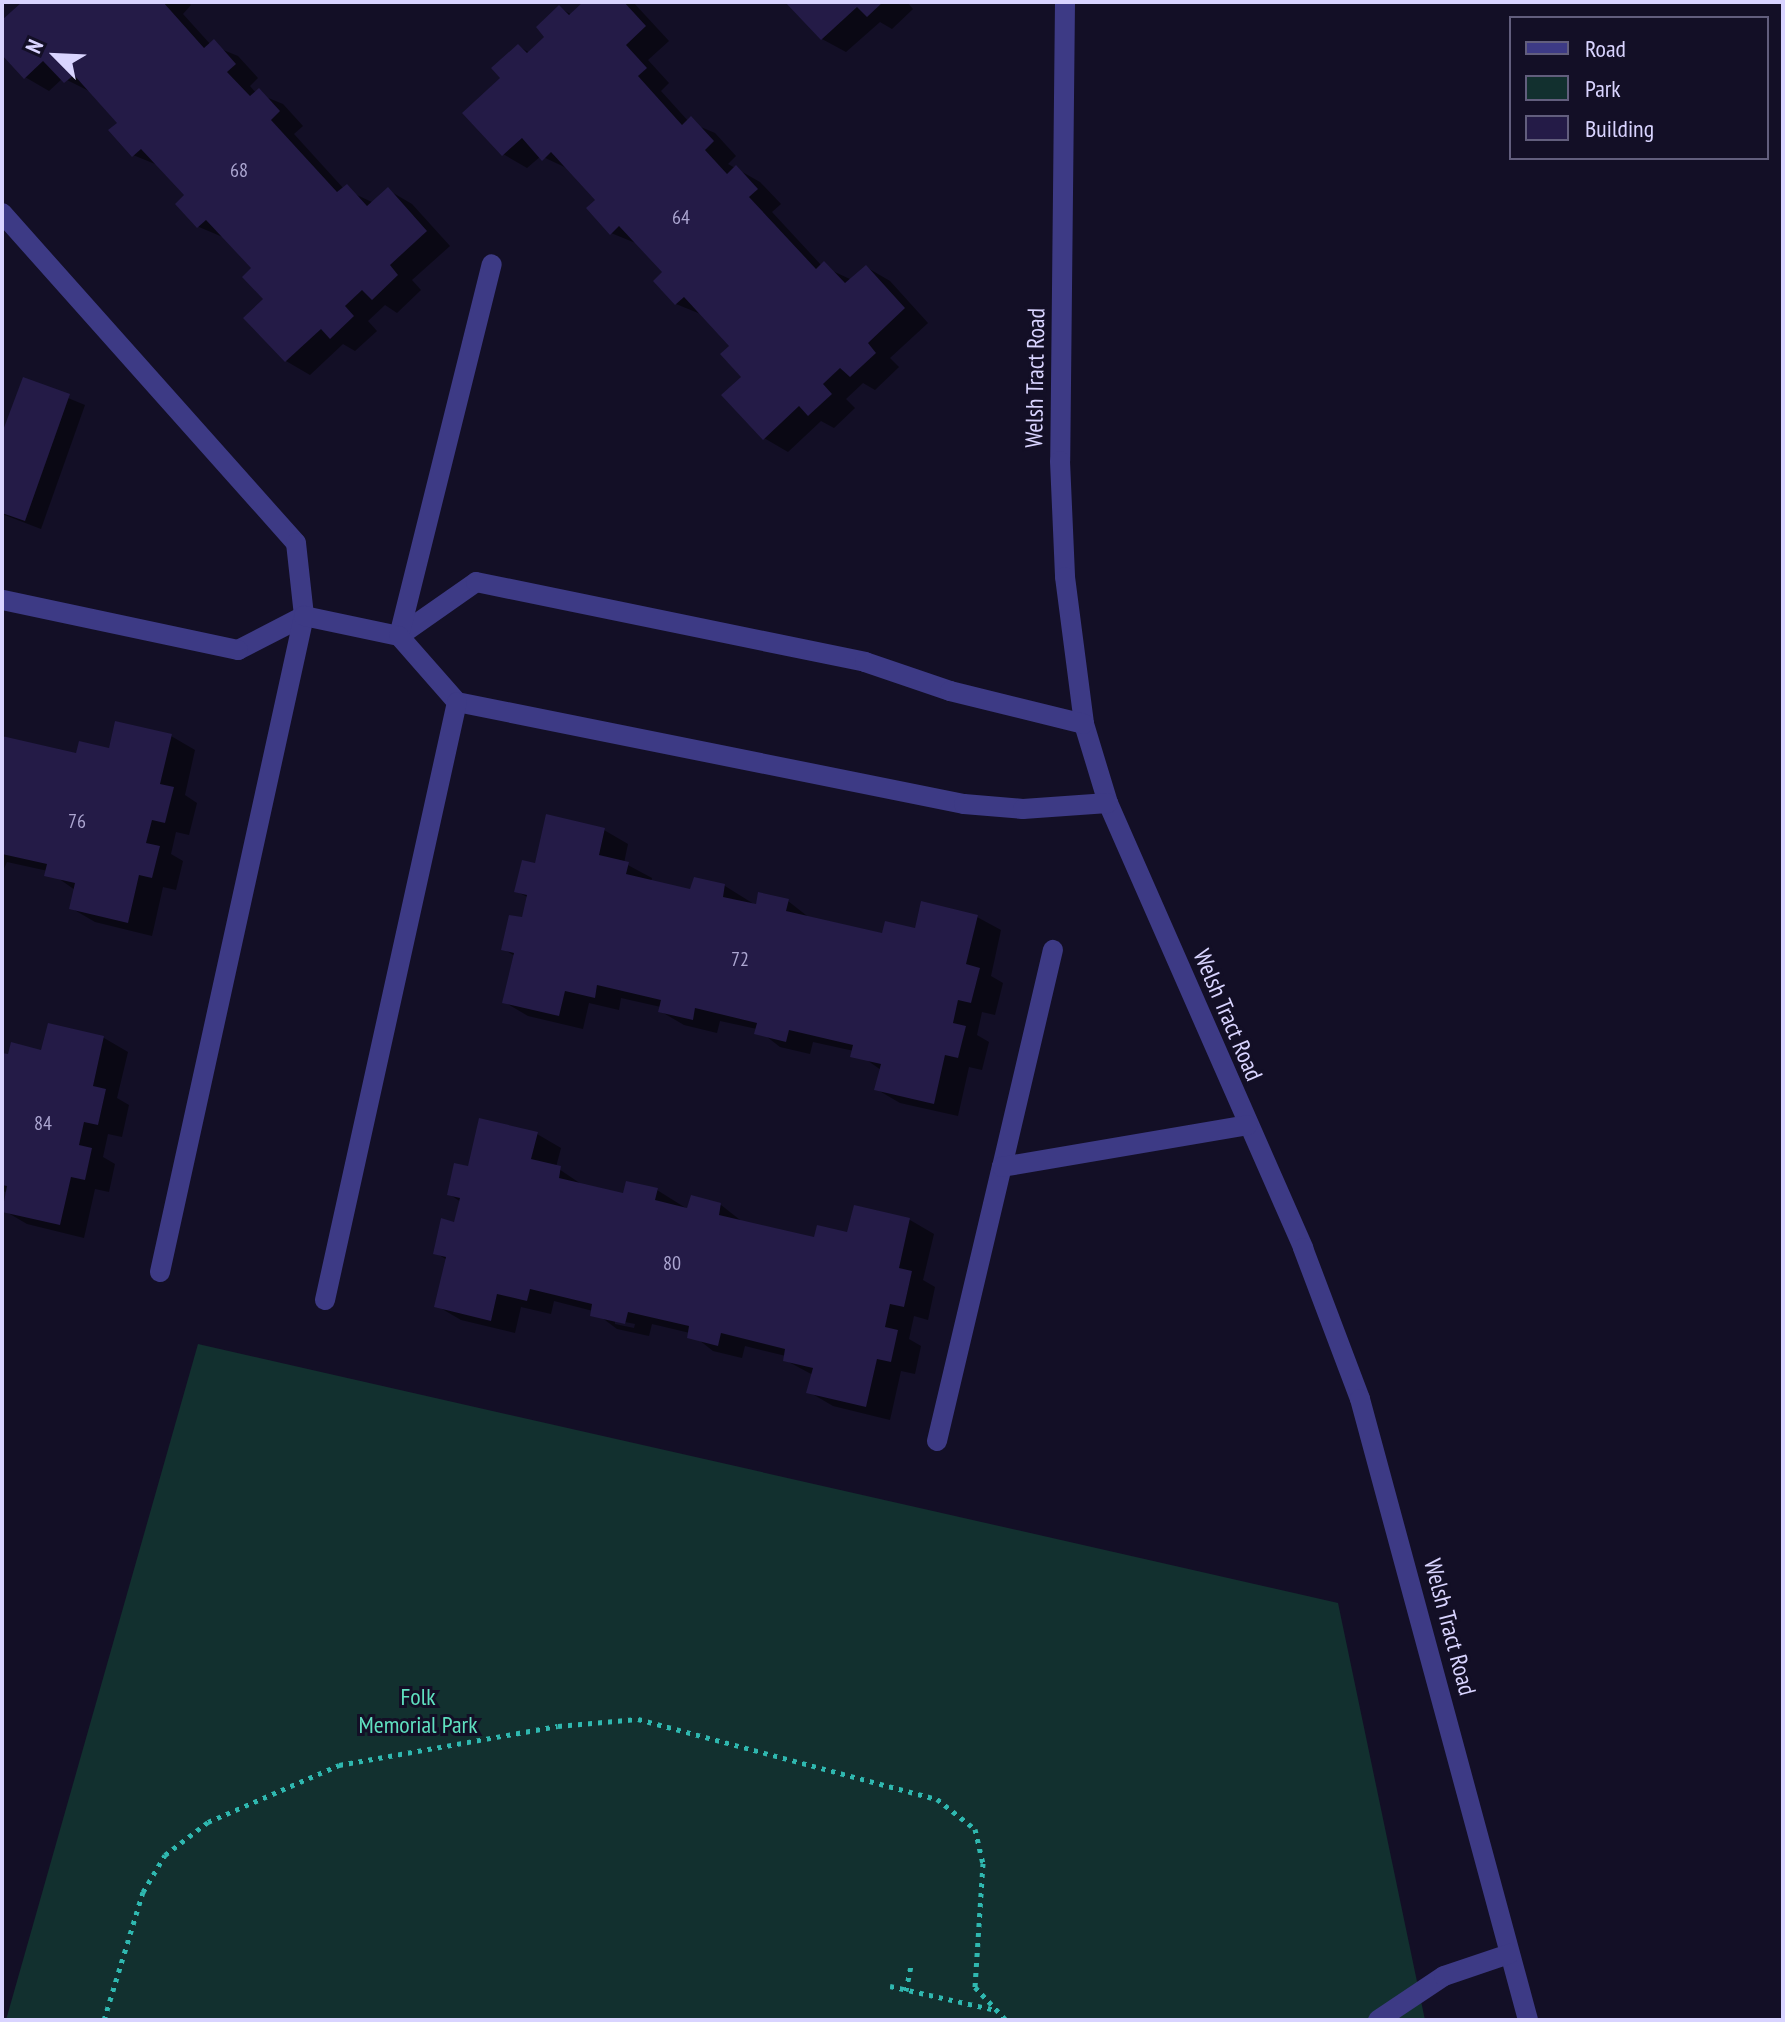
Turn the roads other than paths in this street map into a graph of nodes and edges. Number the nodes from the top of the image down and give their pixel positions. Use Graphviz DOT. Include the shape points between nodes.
graph roads {
  1 [pos="1065,2"];
  2 [pos="2,213"];
  3 [pos="492,264"];
  4 [pos="2,600"];
  5 [pos="304,616"];
  6 [pos="399,636"];
  7 [pos="457,702"];
  8 [pos="1084,724"];
  9 [pos="1108,803"];
  10 [pos="1053,950"];
  11 [pos="1247,1125"];
  12 [pos="1002,1167"];
  13 [pos="160,1272"];
  14 [pos="325,1300"];
  15 [pos="937,1441"];
  16 [pos="1509,1954"];
  17 [pos="1378,2020"];
  18 [pos="1528,2020"];
  1 -- 8 [label="street, Welsh Tract Road" via="1060,461 1065,577"];
  2 -- 5 [label="street" via="296,543"];
  3 -- 6 [label="street"];
  4 -- 5 [label="street" via="238,650"];
  5 -- 6 [label="street"];
  5 -- 13 [label="street"];
  6 -- 7 [label="street"];
  6 -- 8 [label="street" via="476,582 865,662 950,691"];
  7 -- 9 [label="street" via="964,804 1023,809"];
  7 -- 14 [label="street"];
  8 -- 9 [label="street, Welsh Tract Road"];
  9 -- 11 [label="street, Welsh Tract Road"];
  10 -- 12 [label="street"];
  11 -- 12 [label="street"];
  11 -- 16 [label="street, Welsh Tract Road" via="1303,1248 1360,1399"];
  12 -- 15 [label="street"];
  16 -- 17 [label="street" via="1444,1976"];
  16 -- 18 [label="street, Welsh Tract Road"];
}
